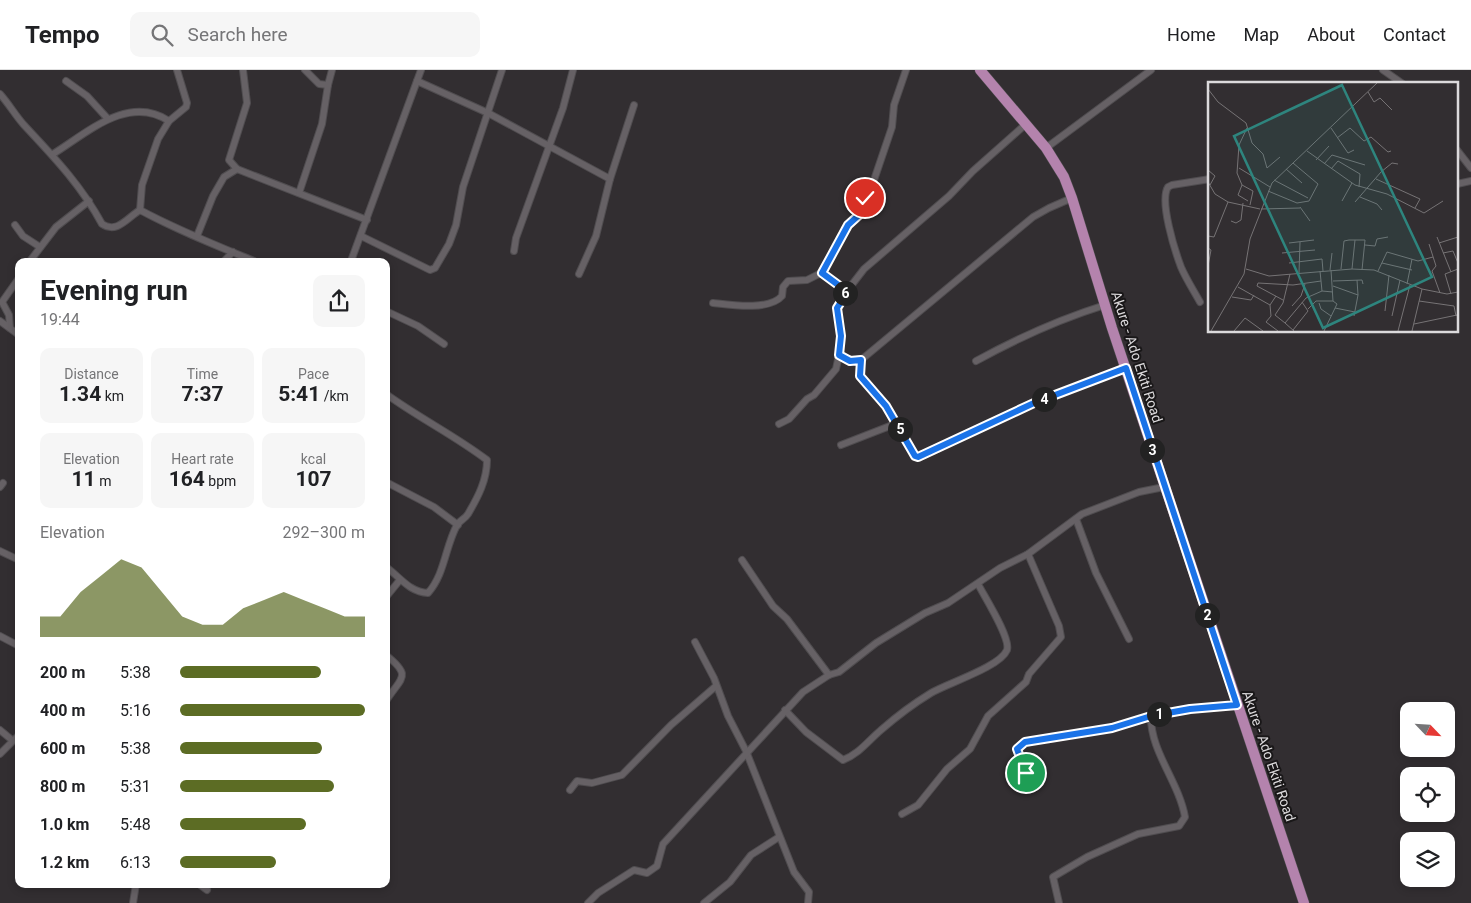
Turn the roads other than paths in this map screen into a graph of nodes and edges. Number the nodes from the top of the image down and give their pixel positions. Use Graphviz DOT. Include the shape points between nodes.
graph roads {
  1 [pos="176,70"];
  2 [pos="243,70"];
  3 [pos="304,70"];
  4 [pos="332,70"];
  5 [pos="421,70"];
  6 [pos="502,70"];
  7 [pos="574,70"];
  8 [pos="906,70"];
  9 [pos="980,70"];
  10 [pos="1151,70"];
  11 [pos="1383,70"];
  12 [pos="66,80"];
  13 [pos="417,80"];
  14 [pos="1400,82"];
  15 [pos="328,85"];
  16 [pos="0,94"];
  17 [pos="634,105"];
  18 [pos="488,113"];
  19 [pos="108,119"];
  20 [pos="169,121"];
  21 [pos="1026,124"];
  22 [pos="548,146"];
  23 [pos="1046,148"];
  24 [pos="1458,151"];
  25 [pos="53,154"];
  26 [pos="1471,168"];
  27 [pos="237,169"];
  28 [pos="610,179"];
  29 [pos="1208,179"];
  30 [pos="1471,181"];
  31 [pos="1458,184"];
  32 [pos="299,192"];
  33 [pos="1072,198"];
  34 [pos="89,201"];
  35 [pos="140,210"];
  36 [pos="367,220"];
  37 [pos="14,225"];
  38 [pos="197,236"];
  39 [pos="361,236"];
  40 [pos="40,248"];
  41 [pos="514,251"];
  42 [pos="232,252"];
  43 [pos="32,258"];
  44 [pos="227,258"];
  45 [pos="247,258"];
  46 [pos="352,258"];
  47 [pos="822,273"];
  48 [pos="579,274"];
  49 [pos="15,284"];
  50 [pos="846,294"];
  51 [pos="1200,302"];
  52 [pos="713,303"];
  53 [pos="1106,305"];
  54 [pos="390,313"];
  55 [pos="0,320"];
  56 [pos="10,328"];
  57 [pos="15,332"];
  58 [pos="444,344"];
  59 [pos="839,355"];
  60 [pos="861,360"];
  61 [pos="850,361"];
  62 [pos="976,361"];
  63 [pos="1126,368"];
  64 [pos="836,369"];
  65 [pos="390,397"];
  66 [pos="779,424"];
  67 [pos="895,424"];
  68 [pos="841,446"];
  69 [pos="390,484"];
  70 [pos="1164,487"];
  71 [pos="1076,519"];
  72 [pos="458,525"];
  73 [pos="0,551"];
  74 [pos="1028,554"];
  75 [pos="15,558"];
  76 [pos="742,560"];
  77 [pos="390,571"];
  78 [pos="399,581"];
  79 [pos="978,584"];
  80 [pos="390,592"];
  81 [pos="0,636"];
  82 [pos="1128,639"];
  83 [pos="695,642"];
  84 [pos="15,644"];
  85 [pos="390,658"];
  86 [pos="829,675"];
  87 [pos="716,686"];
  88 [pos="390,695"];
  89 [pos="1237,705"];
  90 [pos="784,710"];
  91 [pos="1151,716"];
  92 [pos="0,730"];
  93 [pos="15,738"];
  94 [pos="12,740"];
  95 [pos="746,752"];
  96 [pos="0,754"];
  97 [pos="1030,784"];
  98 [pos="570,790"];
  99 [pos="902,814"];
  100 [pos="779,837"];
  101 [pos="135,888"];
  102 [pos="204,888"];
  103 [pos="207,890"];
  104 [pos="133,903"];
  105 [pos="588,903"];
  106 [pos="704,903"];
  107 [pos="808,903"];
  108 [pos="1059,903"];
  109 [pos="1304,903"];
  1 -- 20 [label="street" via="188,103"];
  2 -- 27 [label="street" via="247,103 229,160"];
  3 -- 15 [label="street" via="319,84"];
  4 -- 15 [label="street"];
  5 -- 13 [label="street"];
  6 -- 18 [label="street"];
  7 -- 22 [label="street"];
  8 -- 47 [label="street" via="874,180 859,215 848,225"];
  9 -- 21 [label="main road, Akure - Ado Ekiti Road"];
  10 -- 23 [label="street"];
  11 -- 14 [label="street"];
  12 -- 19 [label="street" via="87,96"];
  13 -- 18 [label="street"];
  13 -- 36 [label="street"];
  15 -- 32 [label="street" via="322,124"];
  16 -- 25 [label="street"];
  17 -- 28 [label="street"];
  18 -- 22 [label="street"];
  18 -- 39 [label="street" via="463,187 456,225 435,268 430,270"];
  19 -- 20 [label="street" via="131,111 158,114"];
  19 -- 25 [label="street"];
  20 -- 35 [label="street" via="158,139 142,184"];
  21 -- 23 [label="main road, Akure - Ado Ekiti Road"];
  21 -- 50 [label="street" via="949,196 877,256"];
  22 -- 28 [label="street"];
  22 -- 41 [label="street"];
  23 -- 33 [label="main road, Akure - Ado Ekiti Road" via="1064,177"];
  24 -- 26 [label="street"];
  25 -- 34 [label="street"];
  27 -- 32 [label="street"];
  27 -- 38 [label="street" via="224,177"];
  28 -- 48 [label="street" via="596,236"];
  29 -- 51 [label="street" via="1172,185 1165,195 1169,227 1178,258"];
  30 -- 31 [label="street"];
  32 -- 36 [label="street"];
  33 -- 53 [label="main road, Akure - Ado Ekiti Road"];
  33 -- 60 [label="street" via="1029,220"];
  34 -- 35 [label="street" via="102,224 108,228 116,228"];
  34 -- 40 [label="street" via="56,227"];
  35 -- 38 [label="street"];
  36 -- 39 [label="street"];
  37 -- 40 [label="street"];
  38 -- 42 [label="street"];
  39 -- 46 [label="street"];
  40 -- 43 [label="street"];
  42 -- 44 [label="street"];
  42 -- 45 [label="street"];
  47 -- 50 [label="street"];
  47 -- 52 [label="street" via="807,280 788,281 782,296 774,302 750,306"];
  49 -- 56 [label="street" via="2,302 9,315"];
  50 -- 59 [label="street" via="837,308 841,336"];
  53 -- 62 [label="street" via="1028,334"];
  53 -- 63 [label="main road, Akure - Ado Ekiti Road"];
  54 -- 58 [label="street" via="418,326"];
  55 -- 56 [label="street"];
  56 -- 57 [label="street"];
  59 -- 61 [label="street"];
  59 -- 64 [label="street"];
  60 -- 61 [label="street"];
  60 -- 67 [label="street" via="860,376 886,406"];
  61 -- 64 [label="street"];
  63 -- 67 [label="street" via="1034,403 918,457"];
  63 -- 70 [label="main road, Akure - Ado Ekiti Road"];
  64 -- 66 [label="street" via="814,395 789,419"];
  65 -- 72 [label="street" via="487,460 479,494"];
  67 -- 68 [label="street"];
  69 -- 72 [label="street" via="434,507"];
  70 -- 71 [label="street" via="1139,492"];
  70 -- 89 [label="main road, Akure - Ado Ekiti Road"];
  71 -- 74 [label="street"];
  71 -- 82 [label="street" via="1096,573"];
  72 -- 78 [label="street" via="443,568 428,593"];
  73 -- 75 [label="street"];
  74 -- 79 [label="street"];
  74 -- 99 [label="street" via="1061,637 1029,674 1026,682 988,716 970,749 947,769 918,805"];
  76 -- 86 [label="street" via="773,606 787,619"];
  77 -- 78 [label="street"];
  78 -- 80 [label="street"];
  79 -- 86 [label="street" via="895,632 839,672"];
  79 -- 90 [label="street" via="1008,643 1002,656 910,707 856,755 843,760 806,732"];
  81 -- 84 [label="street"];
  83 -- 87 [label="street"];
  85 -- 88 [label="street" via="403,673"];
  86 -- 90 [label="street" via="803,692"];
  87 -- 95 [label="street"];
  87 -- 98 [label="street" via="671,724 622,776 592,783 578,781"];
  89 -- 91 [label="street"];
  89 -- 109 [label="main road, Akure - Ado Ekiti Road"];
  90 -- 95 [label="street"];
  91 -- 97 [label="street" via="1112,728 1025,742 1017,749"];
  91 -- 108 [label="street" via="1154,739 1175,785 1185,817 1179,826 1138,834 1086,856 1053,877"];
  92 -- 94 [label="street"];
  93 -- 94 [label="street"];
  94 -- 96 [label="street"];
  95 -- 100 [label="street"];
  95 -- 105 [label="street" via="663,844 657,866 647,873 634,870"];
  100 -- 106 [label="street" via="751,855 730,882"];
  100 -- 107 [label="street" via="794,872 809,892"];
  101 -- 104 [label="street"];
  102 -- 103 [label="street"];
}
